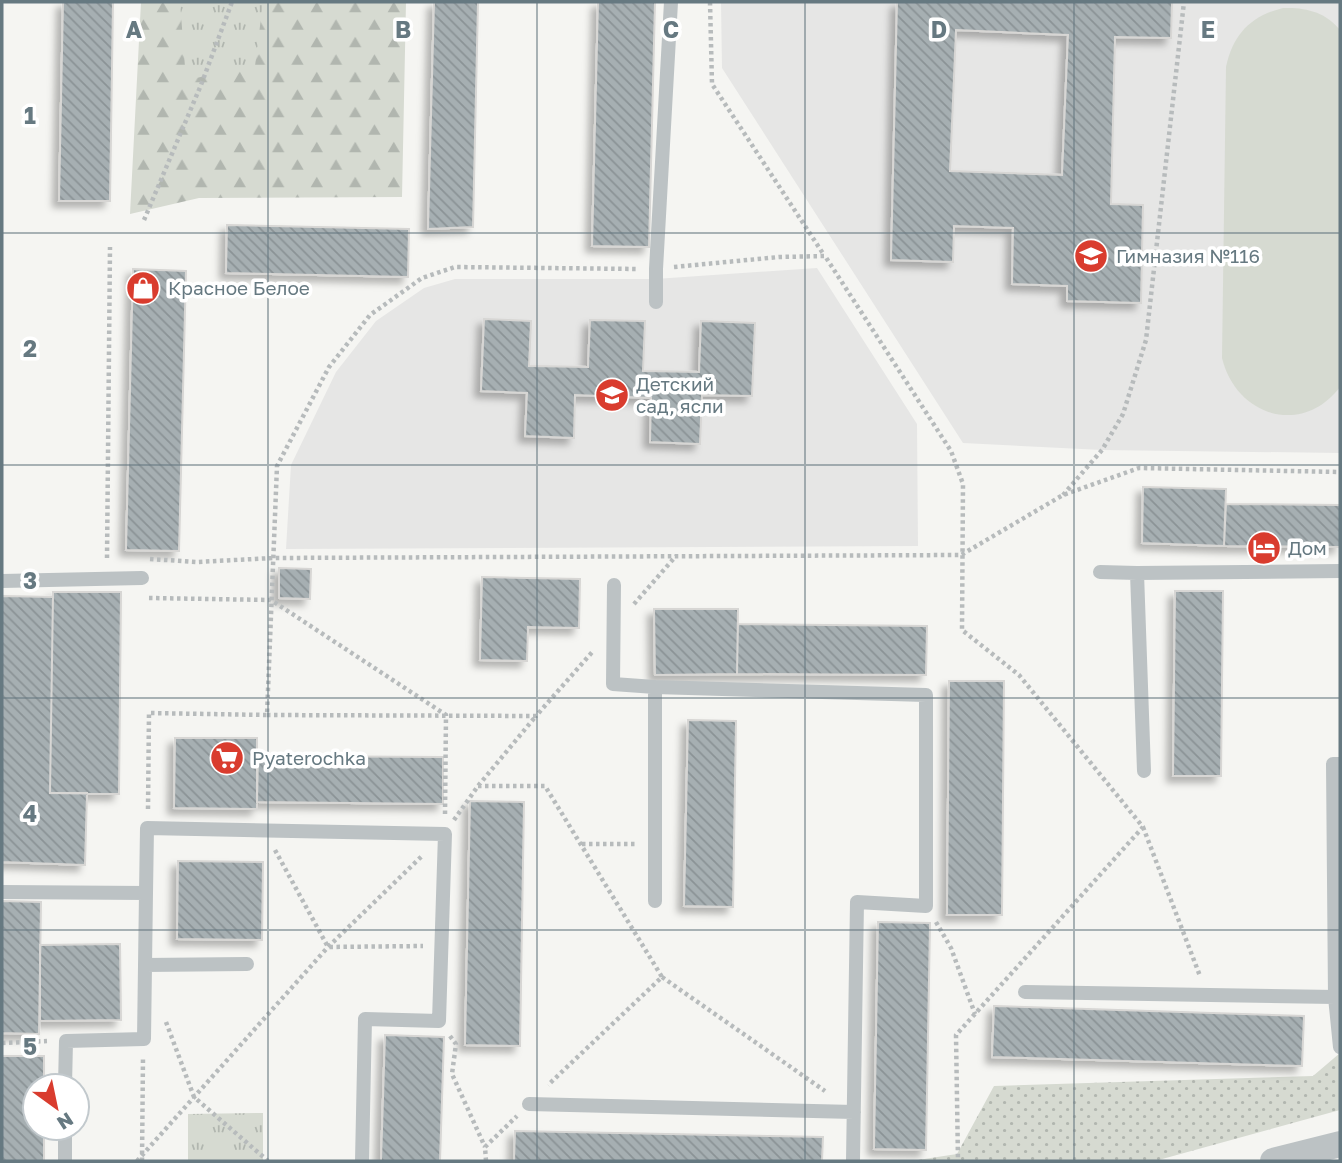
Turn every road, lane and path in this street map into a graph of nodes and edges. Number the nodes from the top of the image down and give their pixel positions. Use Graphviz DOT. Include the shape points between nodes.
graph roads {
  1 [pos="232,2"];
  2 [pos="671,2"];
  3 [pos="709,2"];
  4 [pos="1184,2"];
  5 [pos="144,220"];
  6 [pos="110,247"];
  7 [pos="825,256"];
  8 [pos="656,269"];
  9 [pos="656,302"];
  10 [pos="1340,472"];
  11 [pos="1063,495"];
  12 [pos="961,555"];
  13 [pos="676,556"];
  14 [pos="107,558"];
  15 [pos="273,558"];
  16 [pos="197,562"];
  17 [pos="1340,571"];
  18 [pos="1100,572"];
  19 [pos="1137,573"];
  20 [pos="142,578"];
  21 [pos="2,581"];
  22 [pos="614,585"];
  23 [pos="271,600"];
  24 [pos="613,628"];
  25 [pos="655,687"];
  26 [pos="267,715"];
  27 [pos="446,715"];
  28 [pos="536,716"];
  29 [pos="1340,764"];
  30 [pos="1144,771"];
  31 [pos="478,786"];
  32 [pos="1143,827"];
  33 [pos="147,828"];
  34 [pos="264,830"];
  35 [pos="445,834"];
  36 [pos="581,844"];
  37 [pos="655,844"];
  38 [pos="2,892"];
  39 [pos="146,893"];
  40 [pos="655,901"];
  41 [pos="926,906"];
  42 [pos="441,946"];
  43 [pos="328,947"];
  44 [pos="247,964"];
  45 [pos="145,965"];
  46 [pos="662,976"];
  47 [pos="1026,992"];
  48 [pos="1208,995"];
  49 [pos="1335,997"];
  50 [pos="163,1013"];
  51 [pos="975,1014"];
  52 [pos="439,1021"];
  53 [pos="144,1039"];
  54 [pos="66,1041"];
  55 [pos="2,1043"];
  56 [pos="1340,1047"];
  57 [pos="65,1072"];
  58 [pos="194,1097"];
  59 [pos="529,1104"];
  60 [pos="854,1112"];
  61 [pos="65,1142"];
  62 [pos="1340,1144"];
  63 [pos="485,1147"];
  64 [pos="140,1159"];
  65 [pos="65,1161"];
  66 [pos="268,1161"];
  67 [pos="362,1161"];
  68 [pos="486,1161"];
  69 [pos="853,1161"];
  70 [pos="958,1161"];
  71 [pos="1273,1161"];
  1 -- 5 [label="path"];
  2 -- 8 [label="lane"];
  3 -- 7 [label="path" via="712,85"];
  4 -- 11 [label="path" via="1146,340 1123,414 1102,450"];
  6 -- 14 [label="path"];
  7 -- 8 [label="path"];
  7 -- 12 [label="path" via="951,452 963,484"];
  8 -- 9 [label="lane"];
  8 -- 15 [label="path" via="455,267 422,278 370,315 329,367 277,466"];
  10 -- 11 [label="path" via="1139,468"];
  11 -- 12 [label="path"];
  12 -- 13 [label="path"];
  12 -- 32 [label="path" via="962,630 1019,675"];
  13 -- 15 [label="path"];
  13 -- 24 [label="path"];
  15 -- 16 [label="path"];
  15 -- 23 [label="path"];
  17 -- 19 [label="lane"];
  18 -- 19 [label="lane"];
  19 -- 30 [label="lane"];
  20 -- 21 [label="lane"];
  20 -- 23 [label="path" via="141,598"];
  22 -- 24 [label="lane"];
  23 -- 26 [label="path"];
  23 -- 27 [label="path"];
  24 -- 25 [label="lane" via="613,684"];
  24 -- 28 [label="path"];
  25 -- 37 [label="lane"];
  25 -- 41 [label="lane" via="926,695"];
  26 -- 27 [label="path"];
  26 -- 33 [label="path" via="149,713"];
  27 -- 28 [label="path"];
  27 -- 35 [label="path"];
  28 -- 31 [label="path"];
  29 -- 49 [label="lane" via="1334,764"];
  31 -- 35 [label="path"];
  31 -- 36 [label="path" via="545,786"];
  32 -- 48 [label="path"];
  32 -- 51 [label="path"];
  33 -- 34 [label="lane"];
  33 -- 39 [label="lane"];
  34 -- 35 [label="lane"];
  34 -- 43 [label="path"];
  35 -- 42 [label="lane"];
  35 -- 43 [label="path"];
  36 -- 37 [label="path"];
  36 -- 46 [label="path"];
  37 -- 40 [label="lane"];
  38 -- 39 [label="lane"];
  39 -- 45 [label="lane"];
  41 -- 51 [label="path" via="951,948"];
  41 -- 60 [label="lane" via="857,902"];
  42 -- 43 [label="path"];
  42 -- 52 [label="lane"];
  43 -- 58 [label="path"];
  44 -- 45 [label="lane"];
  45 -- 53 [label="lane"];
  46 -- 59 [label="path"];
  46 -- 60 [label="path"];
  47 -- 48 [label="lane"];
  48 -- 49 [label="lane"];
  49 -- 56 [label="lane"];
  50 -- 58 [label="path"];
  51 -- 70 [label="path" via="956,1035"];
  52 -- 63 [label="path" via="456,1044 453,1074"];
  52 -- 67 [label="lane" via="365,1019"];
  53 -- 54 [label="lane"];
  53 -- 64 [label="path"];
  54 -- 55 [label="path"];
  54 -- 57 [label="lane"];
  58 -- 64 [label="path"];
  58 -- 66 [label="path"];
  59 -- 60 [label="lane"];
  59 -- 63 [label="path"];
  60 -- 69 [label="lane"];
  61 -- 65 [label="lane"];
  62 -- 71 [label="street"];
  63 -- 68 [label="path"];
}
